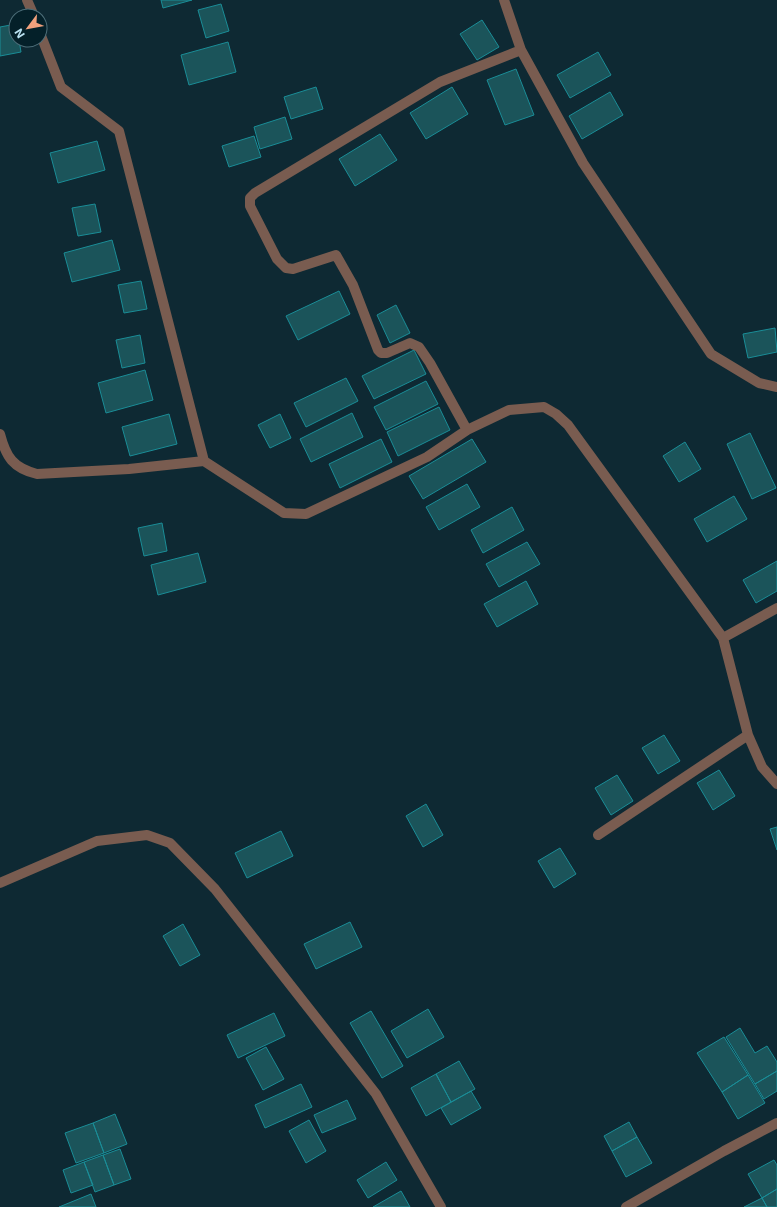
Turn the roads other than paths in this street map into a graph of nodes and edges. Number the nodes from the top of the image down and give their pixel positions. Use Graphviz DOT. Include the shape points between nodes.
graph roads {
  1 [pos="504,0"];
  2 [pos="46,48"];
  3 [pos="521,50"];
  4 [pos="777,387"];
  5 [pos="467,430"];
  6 [pos="0,434"];
  7 [pos="204,461"];
  8 [pos="777,608"];
  9 [pos="723,638"];
  10 [pos="748,735"];
  11 [pos="777,784"];
  12 [pos="598,835"];
  13 [pos="0,884"];
  14 [pos="777,1123"];
  15 [pos="441,1207"];
  16 [pos="626,1207"];
  1 -- 3 [label="street"];
  2 -- 7 [label="street" via="61,87 119,131"];
  3 -- 4 [label="street" via="583,163 711,354 759,383"];
  3 -- 5 [label="street" via="440,82 250,198 250,206 277,258 286,268 292,269 336,255 353,284 378,350 387,353 410,343 419,348"];
  5 -- 7 [label="street" via="427,457 306,514 284,513"];
  5 -- 9 [label="street" via="509,410 544,407 556,414 568,425"];
  6 -- 7 [label="street" via="5,453 16,465 37,474 129,470"];
  8 -- 9 [label="street"];
  9 -- 10 [label="street"];
  10 -- 11 [label="street" via="762,767"];
  10 -- 12 [label="street"];
  13 -- 15 [label="street" via="97,840 147,835 170,843 215,889 376,1094"];
  14 -- 16 [label="street"];
}
